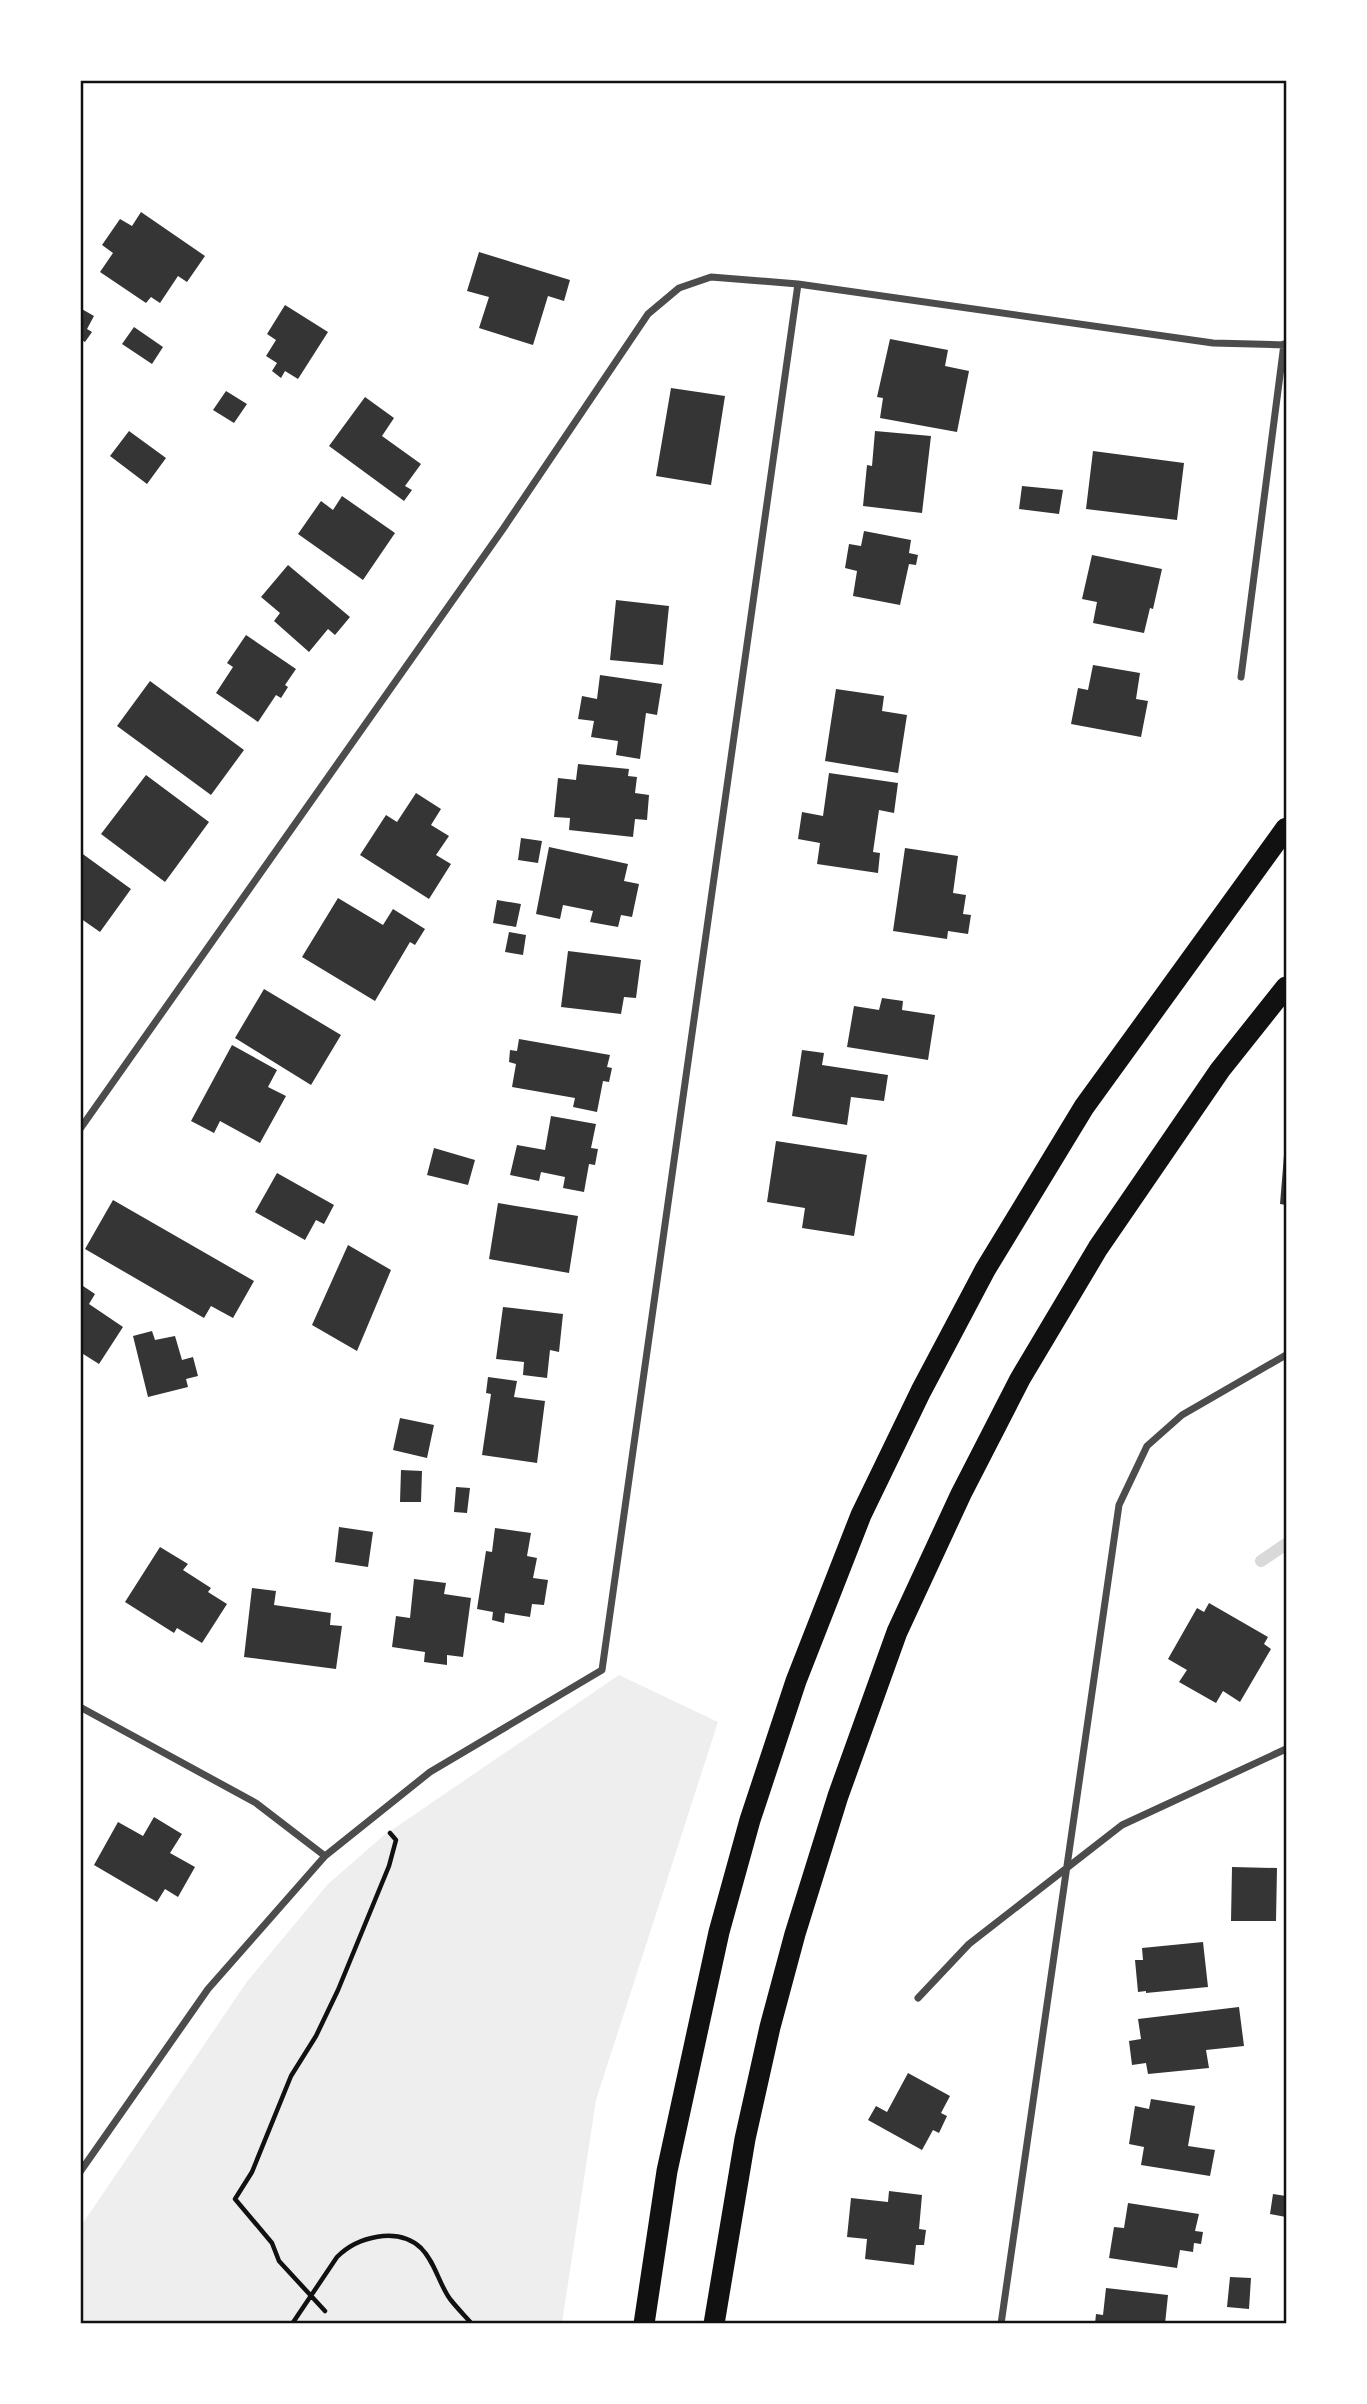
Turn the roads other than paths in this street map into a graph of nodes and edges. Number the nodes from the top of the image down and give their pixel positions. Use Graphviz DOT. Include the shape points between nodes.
graph roads {
  1 [pos="798,284"];
  2 [pos="1285,344"];
  3 [pos="1241,677"];
  4 [pos="1286,828"];
  5 [pos="1286,987"];
  6 [pos="80,1129"];
  7 [pos="1286,1354"];
  8 [pos="80,1707"];
  9 [pos="1286,1749"];
  10 [pos="325,1856"];
  11 [pos="1067,1866"];
  12 [pos="918,1998"];
  13 [pos="80,2172"];
  14 [pos="643,2323"];
  15 [pos="714,2323"];
  16 [pos="1001,2323"];
  1 -- 2 [label="street" via="1213,343"];
  1 -- 6 [label="street" via="711,277 679,288 648,314 503,529"];
  1 -- 10 [label="street" via="602,1670 430,1772"];
  2 -- 3 [label="street"];
  4 -- 14 [label="highway" via="1077,1119 985,1270 861,1515 796,1681 719,1932 667,2171"];
  5 -- 15 [label="highway" via="1220,1070 1098,1248 1014,1391 897,1632 834,1808 770,2027"];
  7 -- 11 [label="street" via="1182,1415 1147,1446 1119,1505"];
  8 -- 10 [label="street" via="256,1803"];
  9 -- 11 [label="street" via="1122,1825"];
  10 -- 13 [label="street" via="208,1989"];
  11 -- 12 [label="street" via="969,1944"];
  11 -- 16 [label="street"];
}
